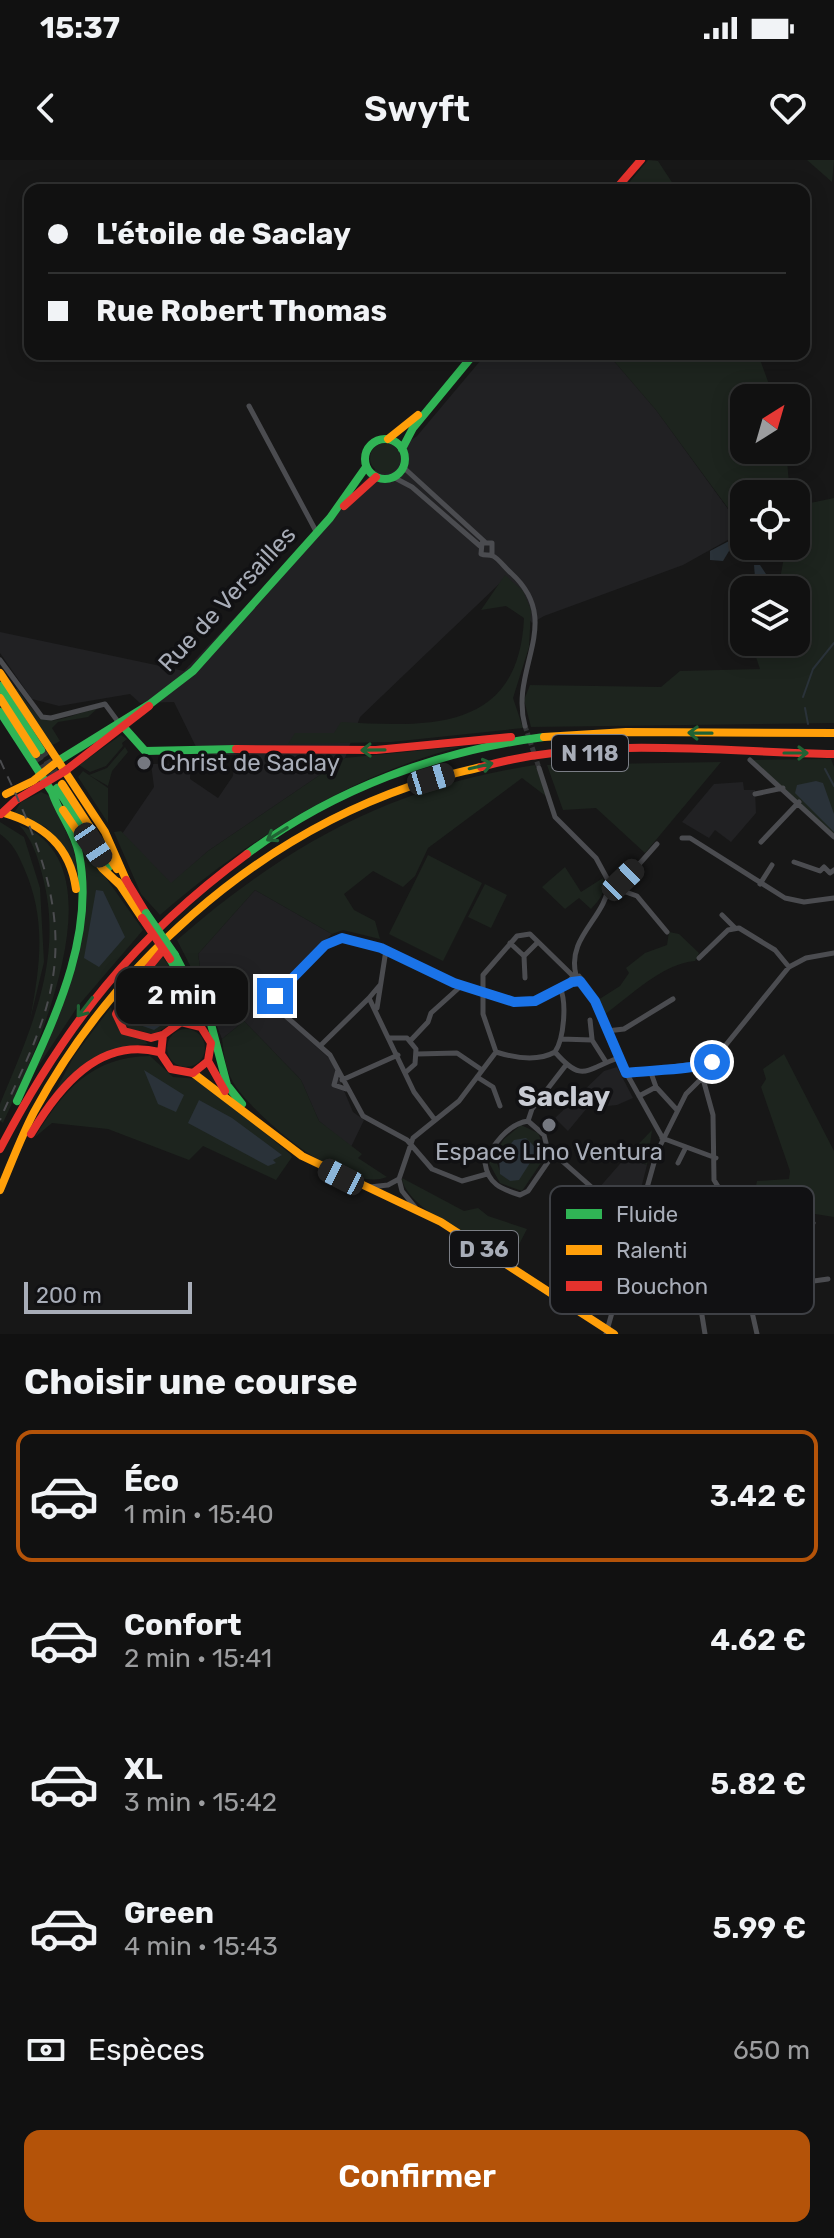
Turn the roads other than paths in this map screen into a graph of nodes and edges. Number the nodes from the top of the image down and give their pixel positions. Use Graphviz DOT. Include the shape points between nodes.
graph roads {
  1 [pos="641,160"];
  2 [pos="620,184"];
  3 [pos="469,360"];
  4 [pos="431,403"];
  5 [pos="249,406"];
  6 [pos="388,439"];
  7 [pos="402,449"];
  8 [pos="366,467"];
  9 [pos="403,467"];
  10 [pos="376,477"];
  11 [pos="393,477"];
  12 [pos="330,518"];
  13 [pos="317,533"];
  14 [pos="482,544"];
  15 [pos="492,555"];
  16 [pos="0,660"];
  17 [pos="0,673"];
  18 [pos="0,686"];
  19 [pos="0,698"];
  20 [pos="0,712"];
  21 [pos="122,725"];
  22 [pos="525,726"];
  23 [pos="834,733"];
  24 [pos="534,739"];
  25 [pos="834,754"];
  26 [pos="750,760"];
  27 [pos="58,761"];
  28 [pos="539,768"];
  29 [pos="65,771"];
  30 [pos="43,778"];
  31 [pos="57,788"];
  32 [pos="783,788"];
  33 [pos="3,793"];
  34 [pos="755,794"];
  35 [pos="12,802"];
  36 [pos="799,802"];
  37 [pos="2,813"];
  38 [pos="834,837"];
  39 [pos="682,838"];
  40 [pos="761,842"];
  41 [pos="657,844"];
  42 [pos="794,862"];
  43 [pos="772,865"];
  44 [pos="834,870"];
  45 [pos="124,884"];
  46 [pos="760,884"];
  47 [pos="609,886"];
  48 [pos="617,889"];
  49 [pos="834,898"];
  50 [pos="722,915"];
  51 [pos="735,928"];
  52 [pos="667,932"];
  53 [pos="173,934"];
  54 [pos="538,942"];
  55 [pos="510,943"];
  56 [pos="386,950"];
  57 [pos="74,953"];
  58 [pos="834,953"];
  59 [pos="524,956"];
  60 [pos="172,957"];
  61 [pos="699,958"];
  62 [pos="789,967"];
  63 [pos="184,968"];
  64 [pos="525,978"];
  65 [pos="575,979"];
  66 [pos="380,985"];
  67 [pos="461,986"];
  68 [pos="560,988"];
  69 [pos="481,993"];
  70 [pos="369,998"];
  71 [pos="673,999"];
  72 [pos="377,1009"];
  73 [pos="590,1020"];
  74 [pos="181,1022"];
  75 [pos="201,1027"];
  76 [pos="607,1031"];
  77 [pos="162,1035"];
  78 [pos="390,1038"];
  79 [pos="561,1039"];
  80 [pos="411,1040"];
  81 [pos="592,1040"];
  82 [pos="320,1046"];
  83 [pos="159,1052"];
  84 [pos="496,1052"];
  85 [pos="555,1052"];
  86 [pos="417,1054"];
  87 [pos="398,1055"];
  88 [pos="618,1058"];
  89 [pos="208,1061"];
  90 [pos="606,1063"];
  91 [pos="566,1065"];
  92 [pos="700,1068"];
  93 [pos="338,1070"];
  94 [pos="482,1070"];
  95 [pos="650,1070"];
  96 [pos="406,1072"];
  97 [pos="193,1073"];
  98 [pos="626,1073"];
  99 [pos="477,1077"];
  100 [pos="701,1079"];
  101 [pos="342,1080"];
  102 [pos="656,1087"];
  103 [pos="346,1089"];
  104 [pos="639,1096"];
  105 [pos="500,1106"];
  106 [pos="241,1109"];
  107 [pos="677,1110"];
  108 [pos="435,1120"];
  109 [pos="528,1121"];
  110 [pos="10,1127"];
  111 [pos="264,1128"];
  112 [pos="662,1138"];
  113 [pos="411,1144"];
  114 [pos="0,1149"];
  115 [pos="685,1149"];
  116 [pos="716,1158"];
  117 [pos="562,1161"];
  118 [pos="678,1163"];
  119 [pos="487,1174"];
  120 [pos="399,1179"];
  121 [pos="362,1186"];
  122 [pos="590,1186"];
  123 [pos="648,1186"];
  124 [pos="718,1186"];
  125 [pos="1,1188"];
  126 [pos="421,1213"];
  127 [pos="828,1279"];
  128 [pos="814,1281"];
  129 [pos="550,1294"];
  130 [pos="581,1314"];
  131 [pos="702,1314"];
  132 [pos="753,1314"];
  133 [pos="609,1333"];
  134 [pos="705,1334"];
  135 [pos="757,1334"];
  1 -- 2 [label="main road"];
  3 -- 4 [label="main road"];
  4 -- 6 [label="main road"];
  4 -- 7 [label="main road"];
  5 -- 13 [label="street"];
  6 -- 7 [label="main road"];
  6 -- 8 [label="main road" via="369,446"];
  7 -- 9 [label="main road"];
  8 -- 10 [label="main road"];
  8 -- 12 [label="main road, Rue de Versailles"];
  9 -- 11 [label="main road"];
  9 -- 14 [label="street"];
  10 -- 11 [label="main road"];
  10 -- 12 [label="main road, Rue de Versailles"];
  11 -- 14 [label="street"];
  12 -- 13 [label="main road, Rue de Versailles"];
  13 -- 21 [label="main road, Rue de Versailles" via="210,654"];
  14 -- 15 [label="street" via="483,555"];
  14 -- 15 [label="street" via="494,546"];
  15 -- 22 [label="street" via="522,583 535,610 536,633 520,694"];
  16 -- 21 [label="street" via="42,717 105,704"];
  17 -- 27 [label="main road"];
  18 -- 19 [label="main road" via="38,752"];
  20 -- 30 [label="main road"];
  24 -- 21 [label="main road, one-way" via="376,750 145,751"];
  21 -- 27 [label="main road, Rue de Versailles"];
  21 -- 29 [label="main road, Rue de Versailles"];
  23 -- 24 [label="main road, N 118, one-way"];
  24 -- 110 [label="main road, N 118, one-way" via="462,752 389,776 314,813 235,862 177,908 108,978 55,1047"];
  53 -- 25 [label="main road, N 118, one-way" via="222,891 299,840 375,800 449,774 573,754"];
  26 -- 32 [label="street"];
  27 -- 29 [label="main road"];
  27 -- 30 [label="main road, Rue de Versailles"];
  28 -- 47 [label="street" via="555,817 596,858"];
  29 -- 30 [label="main road, Rue de Versailles"];
  29 -- 45 [label="main road" via="105,832"];
  30 -- 31 [label="main road"];
  30 -- 33 [label="main road"];
  30 -- 35 [label="main road"];
  31 -- 45 [label="main road" via="92,855"];
  31 -- 57 [label="main road" via="80,861"];
  32 -- 34 [label="street"];
  32 -- 36 [label="street"];
  33 -- 35 [label="main road"];
  35 -- 37 [label="main road"];
  36 -- 38 [label="street"];
  36 -- 40 [label="street"];
  37 -- 57 [label="main road" via="42,826 70,859 76,888"];
  39 -- 46 [label="street" via="690,838"];
  41 -- 48 [label="street"];
  42 -- 44 [label="street"];
  43 -- 46 [label="street"];
  45 -- 60 [label="main road, bridge"];
  46 -- 49 [label="street" via="798,901"];
  47 -- 48 [label="street"];
  47 -- 65 [label="street" via="575,950"];
  48 -- 52 [label="street" via="640,898"];
  50 -- 51 [label="street"];
  51 -- 61 [label="street"];
  51 -- 62 [label="street" via="775,950"];
  53 -- 77 [label="main road" via="116,1014 124,1031 151,1038"];
  53 -- 125 [label="main road, N 118" via="122,985 73,1050 16,1147"];
  54 -- 55 [label="street" via="524,933"];
  54 -- 59 [label="street"];
  54 -- 65 [label="street"];
  55 -- 59 [label="street"];
  55 -- 69 [label="street" via="485,969"];
  56 -- 66 [label="street"];
  56 -- 67 [label="street"];
  56 -- 82 [label="street" via="335,939 275,996 281,1012"];
  57 -- 110 [label="main road"];
  58 -- 62 [label="street"];
  59 -- 64 [label="street"];
  60 -- 63 [label="main road"];
  60 -- 74 [label="main road" via="187,990"];
  62 -- 92 [label="street" via="712,1062"];
  63 -- 75 [label="main road"];
  63 -- 111 [label="main road" via="216,1036 226,1085"];
  65 -- 68 [label="street"];
  65 -- 76 [label="street" via="595,1001"];
  66 -- 70 [label="street"];
  66 -- 72 [label="street"];
  67 -- 69 [label="street"];
  67 -- 80 [label="street"];
  68 -- 69 [label="street" via="541,999 520,1002"];
  68 -- 79 [label="street"];
  69 -- 84 [label="street" via="488,1037"];
  70 -- 72 [label="street"];
  70 -- 82 [label="street"];
  71 -- 76 [label="street" via="624,1029"];
  72 -- 78 [label="street"];
  73 -- 81 [label="street"];
  74 -- 75 [label="main road"];
  74 -- 77 [label="main road"];
  75 -- 89 [label="main road" via="211,1043"];
  76 -- 88 [label="street"];
  77 -- 83 [label="main road"];
  78 -- 80 [label="street"];
  78 -- 87 [label="street"];
  79 -- 81 [label="street"];
  79 -- 85 [label="street"];
  80 -- 86 [label="street"];
  81 -- 90 [label="street"];
  82 -- 93 [label="street"];
  83 -- 97 [label="main road" via="168,1068"];
  83 -- 125 [label="main road" via="117,1052 76,1075 48,1106"];
  84 -- 85 [label="street" via="541,1057"];
  84 -- 94 [label="street"];
  85 -- 91 [label="street"];
  86 -- 94 [label="street" via="457,1053"];
  86 -- 96 [label="street"];
  87 -- 96 [label="street"];
  87 -- 101 [label="street"];
  88 -- 90 [label="street"];
  88 -- 98 [label="street"];
  89 -- 97 [label="main road"];
  89 -- 106 [label="main road, D 36" via="221,1087"];
  90 -- 91 [label="street" via="583,1073"];
  91 -- 109 [label="street"];
  92 -- 95 [label="street"];
  92 -- 100 [label="street"];
  93 -- 101 [label="street"];
  93 -- 103 [label="street" via="334,1085"];
  94 -- 99 [label="street"];
  95 -- 98 [label="street"];
  95 -- 102 [label="street"];
  96 -- 108 [label="street"];
  97 -- 106 [label="main road, D 36"];
  98 -- 104 [label="street"];
  99 -- 105 [label="street" via="493,1087"];
  99 -- 108 [label="street"];
  100 -- 107 [label="street"];
  100 -- 116 [label="street" via="713,1115"];
  101 -- 103 [label="street"];
  102 -- 104 [label="street"];
  102 -- 107 [label="street"];
  103 -- 113 [label="street" via="363,1116"];
  104 -- 112 [label="street"];
  106 -- 111 [label="main road, D 36"];
  107 -- 112 [label="street"];
  108 -- 113 [label="street"];
  109 -- 119 [label="street" via="512,1127 490,1151"];
  109 -- 119 [label="street" via="550,1150 549,1162 532,1186 520,1195 497,1186"];
  110 -- 114 [label="main road, N 118"];
  111 -- 121 [label="main road, D 36" via="302,1156"];
  112 -- 115 [label="street"];
  112 -- 123 [label="street"];
  113 -- 119 [label="street" via="429,1167 459,1180"];
  113 -- 120 [label="street"];
  115 -- 116 [label="street"];
  115 -- 118 [label="street"];
  116 -- 124 [label="street"];
  117 -- 122 [label="street"];
  120 -- 121 [label="street"];
  120 -- 126 [label="street" via="405,1197"];
  121 -- 126 [label="main road, D 36"];
  126 -- 129 [label="main road, D 36"];
  127 -- 128 [label="street"];
  130 -- 133 [label="main road, D 36"];
  131 -- 134 [label="street"];
  132 -- 135 [label="street"];
}
